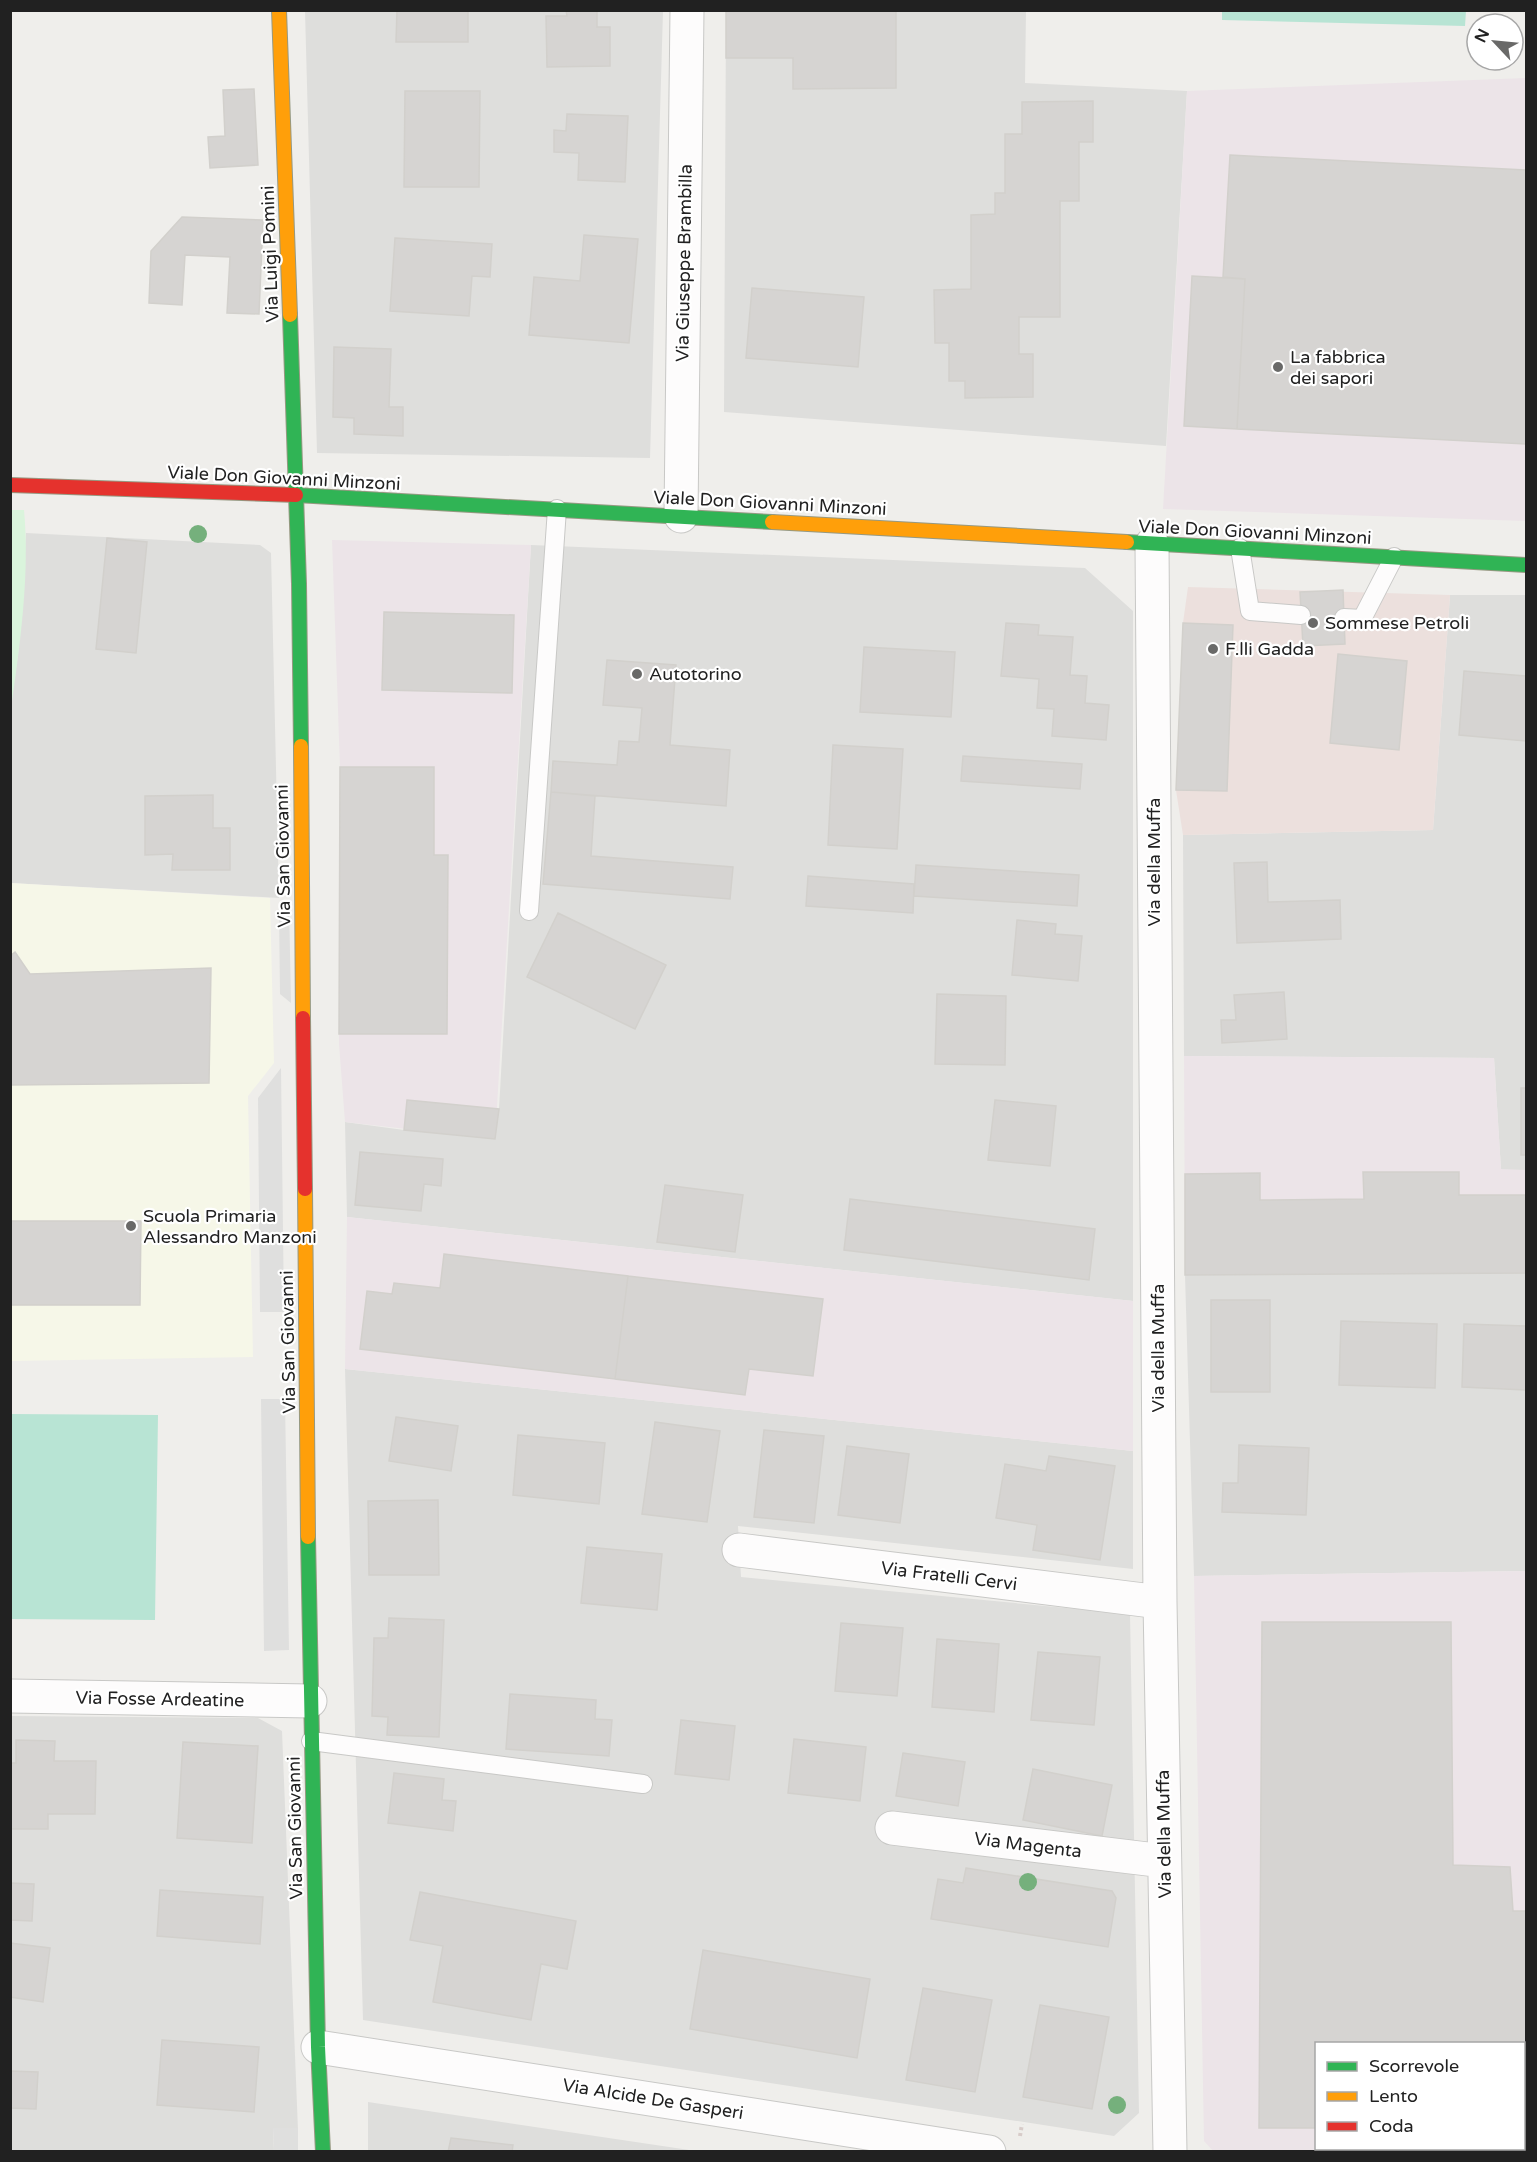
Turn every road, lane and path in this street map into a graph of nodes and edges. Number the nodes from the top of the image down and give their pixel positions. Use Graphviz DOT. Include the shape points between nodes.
graph roads {
  1 [pos="279,10"];
  2 [pos="687,10"];
  3 [pos="10,485"];
  4 [pos="296,496"];
  5 [pos="557,509"];
  6 [pos="681,516"];
  7 [pos="1152,544"];
  8 [pos="1240,548"];
  9 [pos="1394,557"];
  10 [pos="1527,565"];
  11 [pos="1301,615"];
  12 [pos="1344,618"];
  13 [pos="529,911"];
  14 [pos="739,1550"];
  15 [pos="1160,1602"];
  16 [pos="10,1696"];
  17 [pos="310,1701"];
  18 [pos="311,1741"];
  19 [pos="643,1784"];
  20 [pos="892,1828"];
  21 [pos="1164,1861"];
  22 [pos="318,2047"];
  23 [pos="323,2151"];
  24 [pos="989,2151"];
  25 [pos="1170,2151"];
  1 -- 4 [label="street, Via Luigi Pomini"];
  2 -- 6 [label="street, Via Giuseppe Brambilla"];
  3 -- 4 [label="street, Viale Don Giovanni Minzoni"];
  4 -- 5 [label="street, Viale Don Giovanni Minzoni"];
  4 -- 17 [label="street, Via San Giovanni"];
  5 -- 6 [label="street, Viale Don Giovanni Minzoni"];
  5 -- 13 [label="lane"];
  6 -- 7 [label="street, Viale Don Giovanni Minzoni"];
  7 -- 8 [label="street, Viale Don Giovanni Minzoni"];
  7 -- 15 [label="street, Via della Muffa"];
  8 -- 9 [label="street, Viale Don Giovanni Minzoni"];
  8 -- 11 [label="lane" via="1250,611"];
  9 -- 10 [label="street, Viale Don Giovanni Minzoni"];
  9 -- 12 [label="lane" via="1362,619"];
  14 -- 15 [label="street, Via Fratelli Cervi"];
  15 -- 21 [label="street, Via della Muffa"];
  16 -- 17 [label="street, Via Fosse Ardeatine"];
  17 -- 18 [label="street, Via San Giovanni"];
  18 -- 19 [label="lane"];
  18 -- 22 [label="street, Via San Giovanni"];
  20 -- 21 [label="street, Via Magenta"];
  21 -- 25 [label="street, Via della Muffa"];
  22 -- 23 [label="street, Via San Giovanni"];
  22 -- 24 [label="street, Via Alcide De Gasperi"];
}
